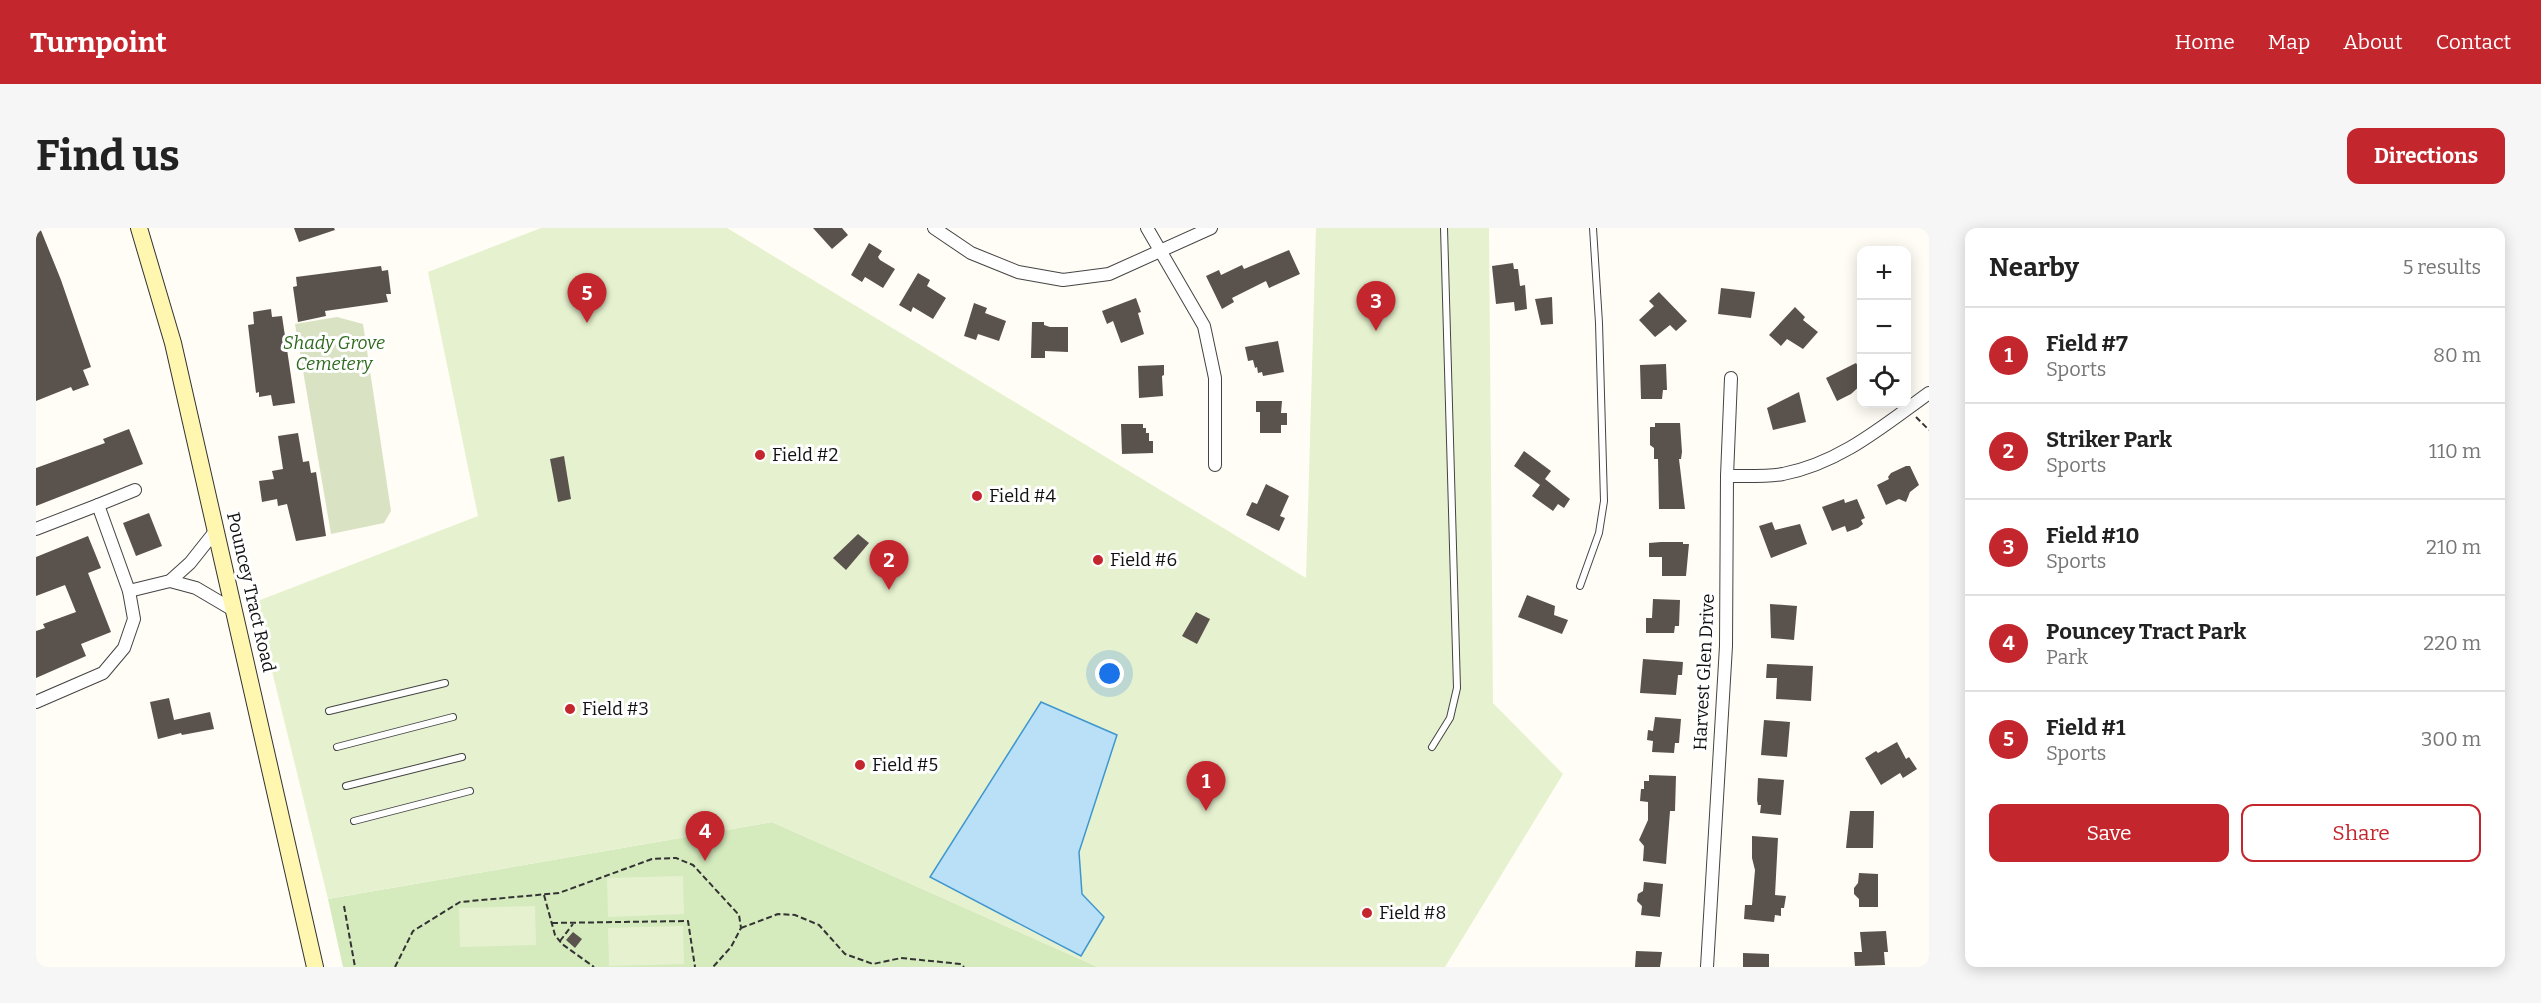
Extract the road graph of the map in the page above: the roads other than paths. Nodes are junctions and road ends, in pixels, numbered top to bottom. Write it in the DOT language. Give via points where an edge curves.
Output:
graph roads {
  1 [pos="139,228"];
  2 [pos="934,228"];
  3 [pos="1147,228"];
  4 [pos="1211,228"];
  5 [pos="1444,228"];
  6 [pos="1593,228"];
  7 [pos="1161,251"];
  8 [pos="1731,378"];
  9 [pos="1929,393"];
  10 [pos="1215,465"];
  11 [pos="1727,476"];
  12 [pos="135,490"];
  13 [pos="98,505"];
  14 [pos="36,529"];
  15 [pos="217,529"];
  16 [pos="170,581"];
  17 [pos="1580,586"];
  18 [pos="129,591"];
  19 [pos="235,611"];
  20 [pos="446,683"];
  21 [pos="36,702"];
  22 [pos="329,711"];
  23 [pos="453,717"];
  24 [pos="337,747"];
  25 [pos="1432,747"];
  26 [pos="462,757"];
  27 [pos="346,786"];
  28 [pos="470,791"];
  29 [pos="354,821"];
  30 [pos="315,967"];
  31 [pos="1707,967"];
  1 -- 15 [label="main road, Pouncey Tract Road" via="173,343"];
  2 -- 7 [label="street" via="971,253 1018,272 1064,280 1109,274"];
  3 -- 7 [label="street"];
  4 -- 7 [label="street"];
  5 -- 25 [label="lane" via="1457,688 1450,718"];
  6 -- 17 [label="lane" via="1604,501 1599,533"];
  7 -- 10 [label="street" via="1204,326 1215,378"];
  8 -- 11 [label="street, Harvest Glen Drive"];
  9 -- 11 [label="street" via="1849,450 1827,461 1781,474"];
  11 -- 31 [label="street, Harvest Glen Drive" via="1726,646"];
  12 -- 13 [label="street"];
  13 -- 14 [label="street"];
  13 -- 18 [label="street"];
  15 -- 16 [label="street"];
  15 -- 19 [label="main road, Pouncey Tract Road"];
  16 -- 18 [label="street"];
  16 -- 19 [label="street" via="196,588"];
  18 -- 21 [label="street" via="134,619 124,648 103,673"];
  19 -- 30 [label="main road, Pouncey Tract Road"];
  20 -- 22 [label="lane"];
  23 -- 24 [label="lane"];
  26 -- 27 [label="lane"];
  28 -- 29 [label="lane"];
}
